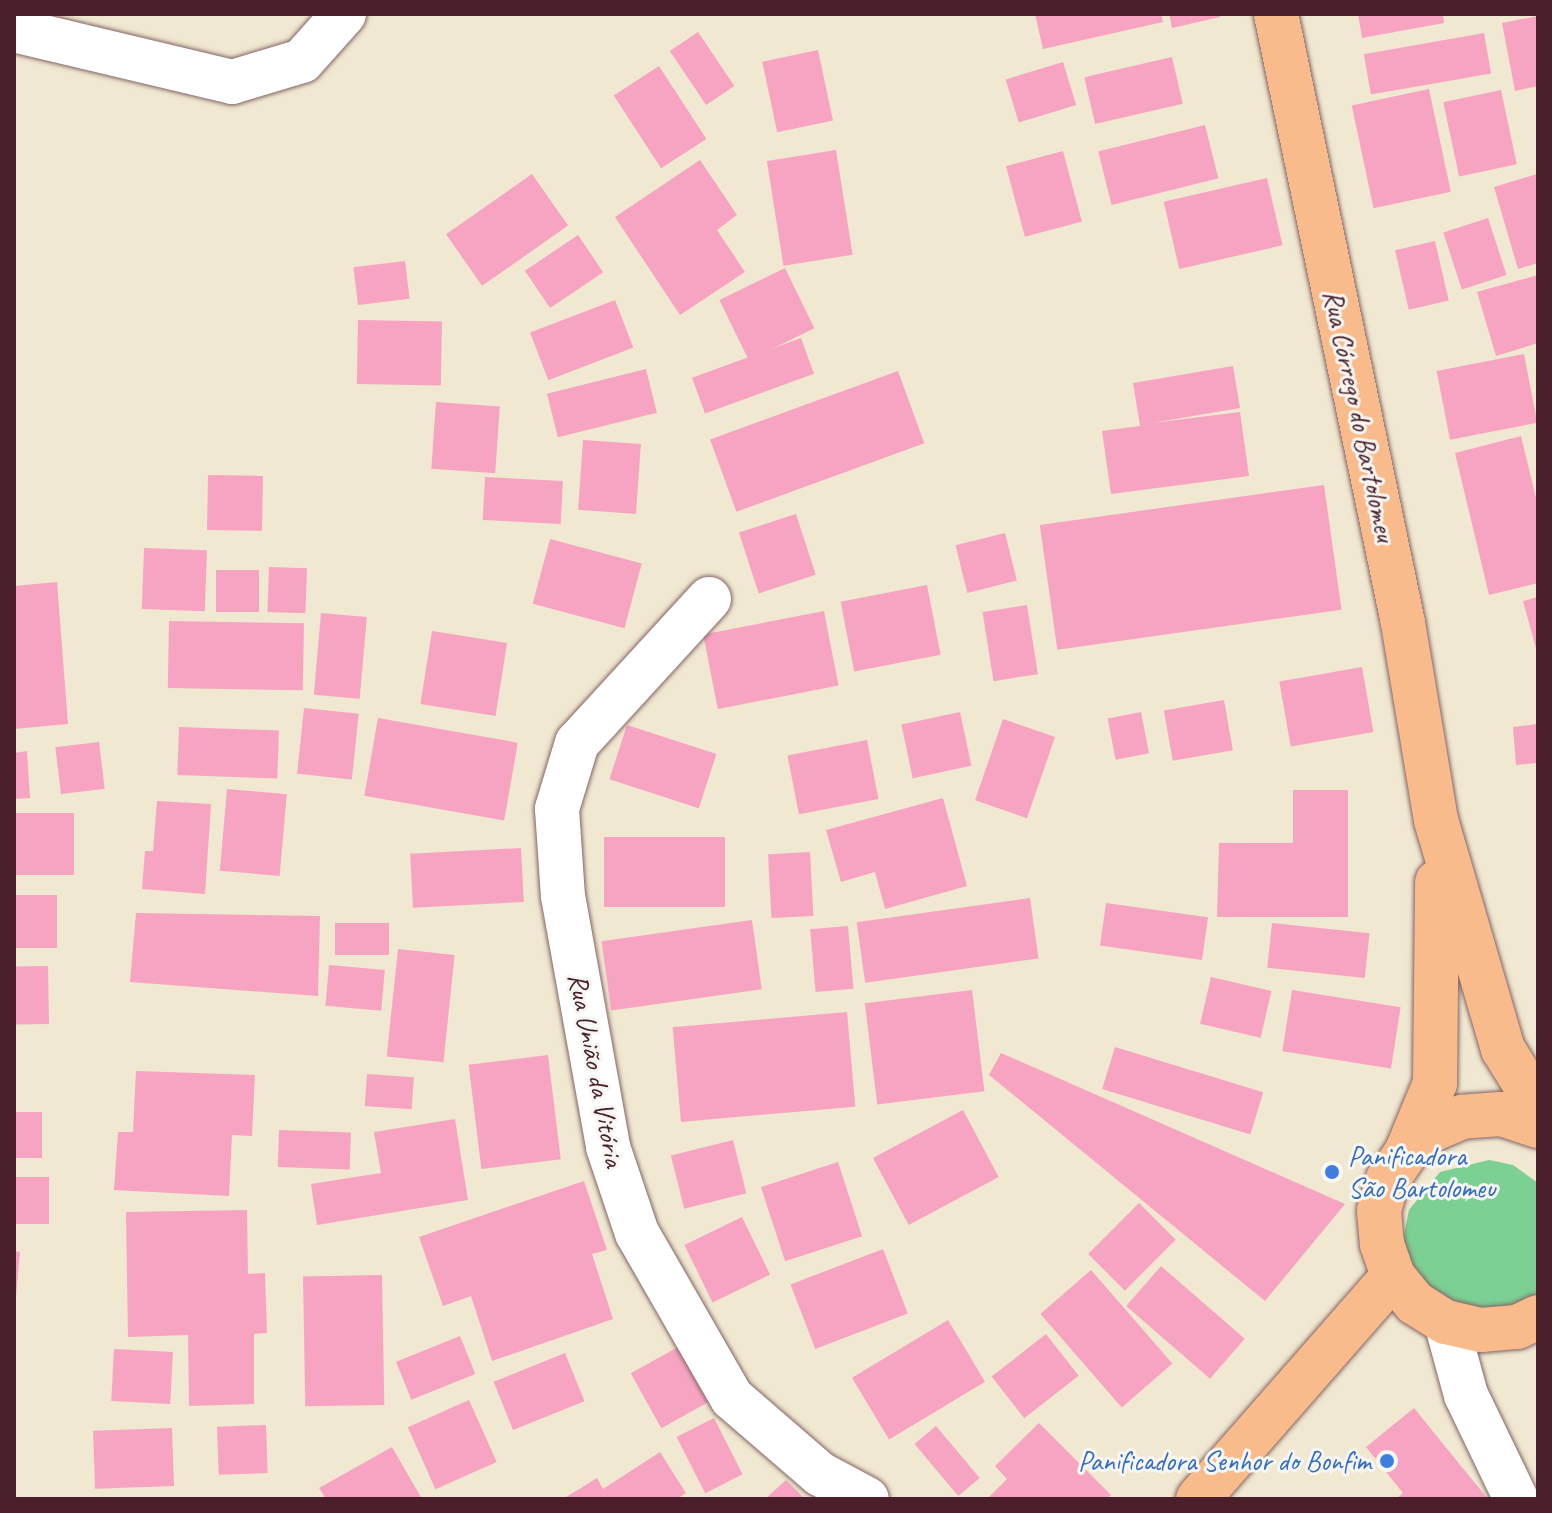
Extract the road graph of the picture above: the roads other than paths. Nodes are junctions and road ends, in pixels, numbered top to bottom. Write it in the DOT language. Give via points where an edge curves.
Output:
graph roads {
  1 [pos="344,14"];
  2 [pos="1276,14"];
  3 [pos="14,30"];
  4 [pos="709,599"];
  5 [pos="1436,820"];
  6 [pos="1538,1106"];
  7 [pos="1538,1126"];
  8 [pos="1407,1151"];
  9 [pos="1393,1276"];
  10 [pos="1446,1322"];
  11 [pos="1531,1323"];
  12 [pos="867,1499"];
  13 [pos="1198,1499"];
  14 [pos="1516,1499"];
  1 -- 3 [label="street" via="302,61 232,82"];
  2 -- 5 [label="main road, Rua Córrego do Bartolomeu" via="1403,623"];
  4 -- 12 [label="street, Rua União da Vitória" via="577,743 557,809 563,896 608,1147 637,1233 732,1398 820,1474"];
  5 -- 6 [label="main road, Rua Córrego do Bartolomeu" via="1503,1049"];
  5 -- 8 [label="main road, Rua Córrego do Bartolomeu" via="1437,1070"];
  7 -- 8 [label="main road" via="1501,1114 1462,1117 1432,1130"];
  8 -- 9 [label="main road" via="1388,1179 1379,1211 1382,1244"];
  9 -- 10 [label="main road" via="1415,1303"];
  9 -- 13 [label="main road"];
  10 -- 11 [label="main road" via="1481,1330"];
  10 -- 14 [label="street" via="1466,1395"];
}
